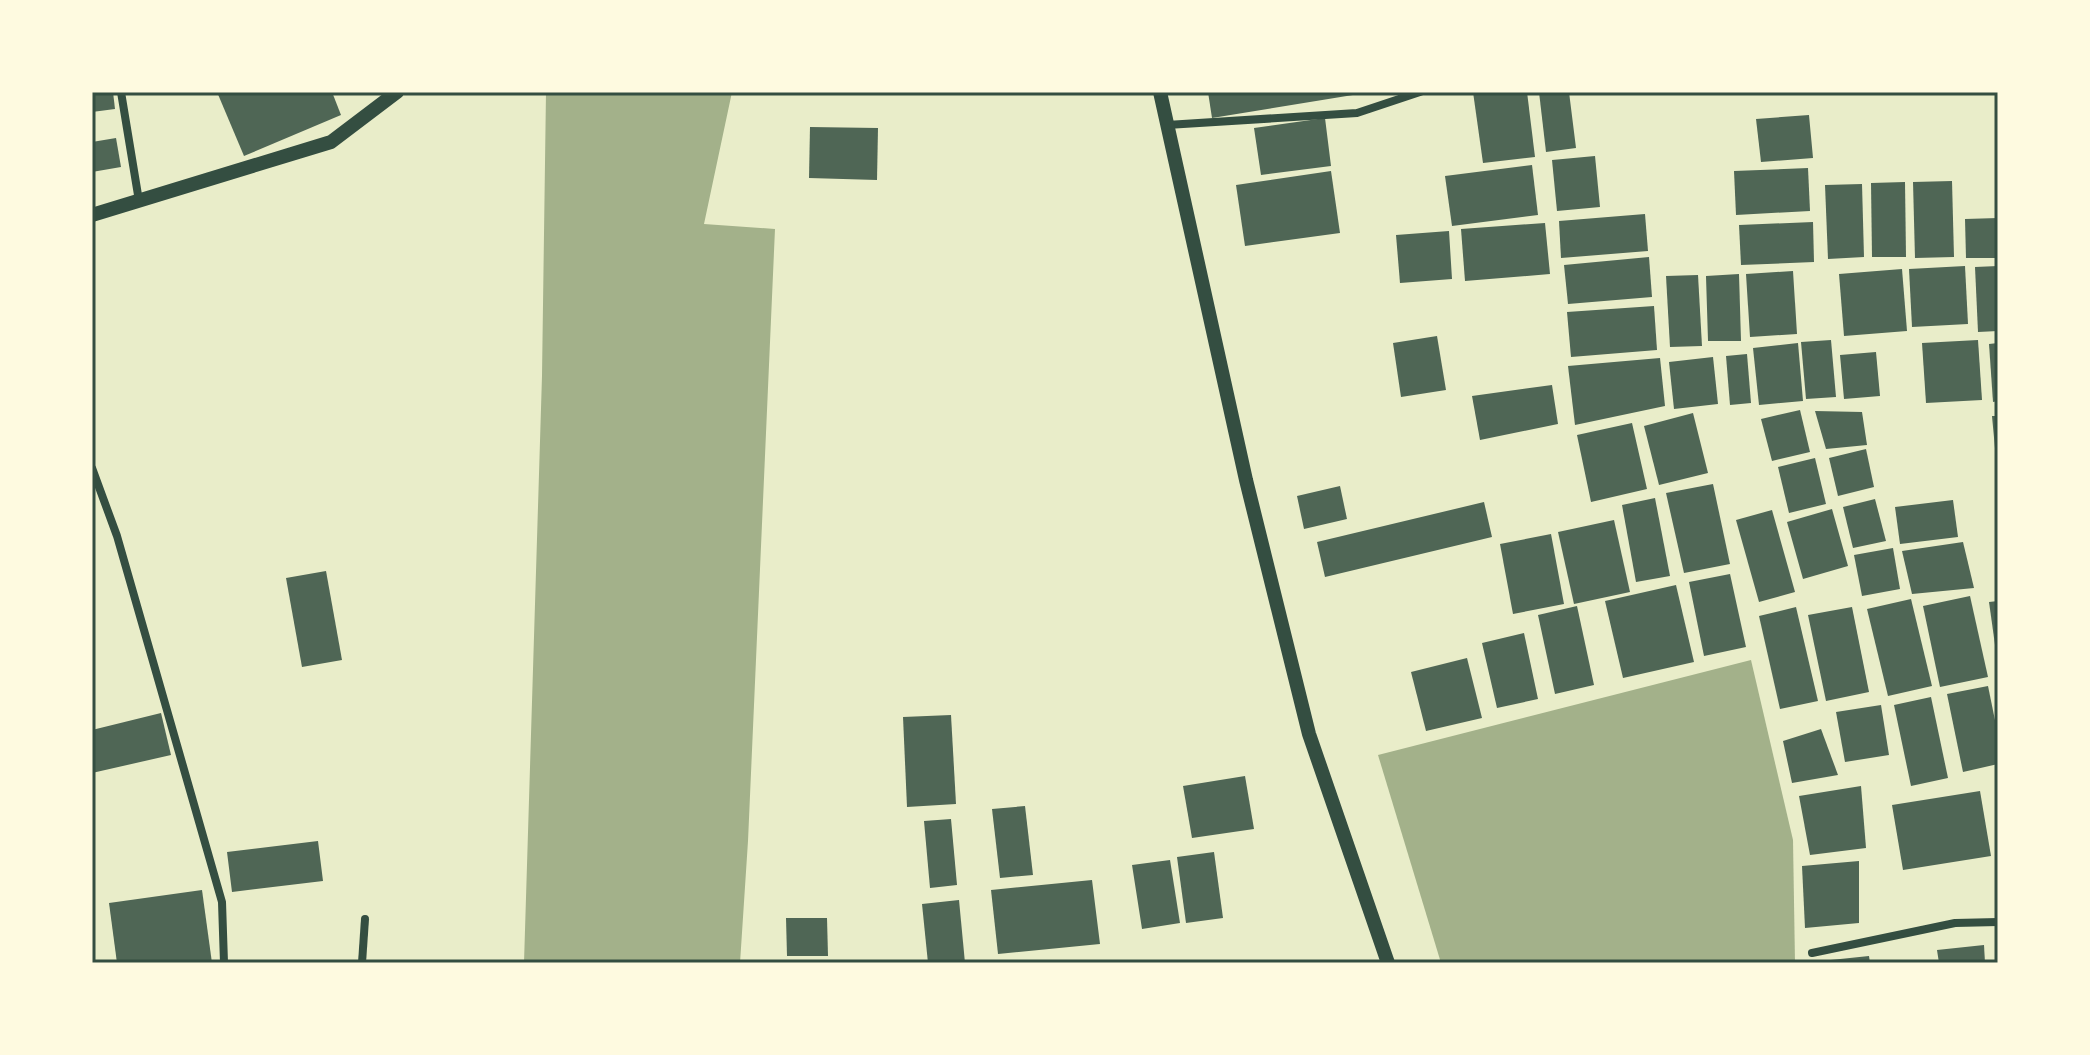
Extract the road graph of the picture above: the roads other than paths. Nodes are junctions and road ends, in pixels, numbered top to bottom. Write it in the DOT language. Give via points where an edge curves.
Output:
graph roads {
  1 [pos="121,92"];
  2 [pos="397,92"];
  3 [pos="1160,92"];
  4 [pos="1420,92"];
  5 [pos="1167,125"];
  6 [pos="139,201"];
  7 [pos="92,215"];
  8 [pos="92,468"];
  9 [pos="365,919"];
  10 [pos="1998,922"];
  11 [pos="1812,953"];
  12 [pos="224,963"];
  13 [pos="362,963"];
  14 [pos="1388,963"];
  1 -- 6 [label="street"];
  2 -- 6 [label="street" via="331,142"];
  3 -- 5 [label="street"];
  4 -- 5 [label="street" via="1357,113"];
  5 -- 14 [label="street" via="1305,719"];
  6 -- 7 [label="street"];
  8 -- 12 [label="street" via="117,536 222,902"];
  9 -- 13 [label="street"];
  10 -- 11 [label="street" via="1955,923"];
}
